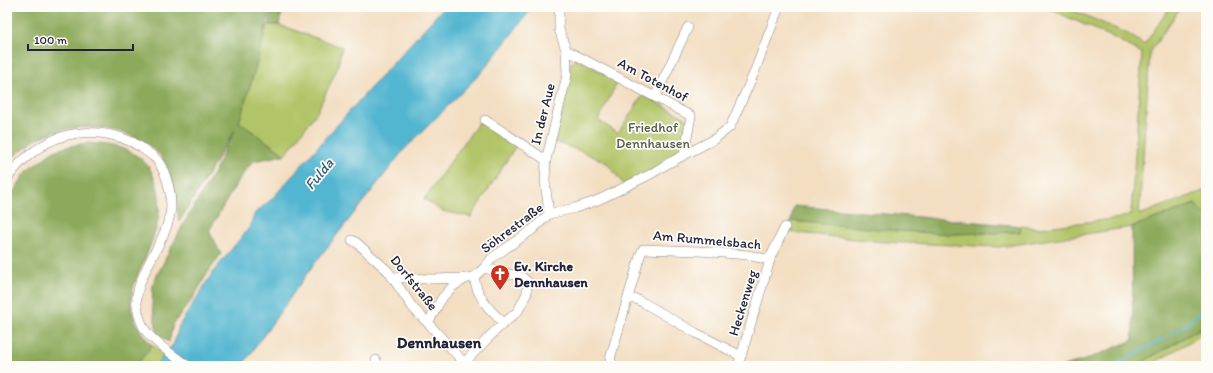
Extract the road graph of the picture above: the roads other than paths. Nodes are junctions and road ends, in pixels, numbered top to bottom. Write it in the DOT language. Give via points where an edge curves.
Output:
graph roads {
  1 [pos="559,7"];
  2 [pos="779,7"];
  3 [pos="688,27"];
  4 [pos="566,50"];
  5 [pos="655,96"];
  6 [pos="485,120"];
  7 [pos="684,156"];
  8 [pos="546,160"];
  9 [pos="7,180"];
  10 [pos="549,214"];
  11 [pos="785,228"];
  12 [pos="352,240"];
  13 [pos="770,260"];
  14 [pos="484,268"];
  15 [pos="392,277"];
  16 [pos="470,278"];
  17 [pos="627,299"];
  18 [pos="428,323"];
  19 [pos="504,323"];
  20 [pos="741,356"];
  21 [pos="465,365"];
  22 [pos="188,366"];
  23 [pos="613,366"];
  24 [pos="738,366"];
  1 -- 4 [label="street, In der Aue" via="559,29"];
  2 -- 7 [label="street, Söhrestraße" via="730,127"];
  3 -- 5 [label="street"];
  4 -- 5 [label="street, Am Totenhof"];
  4 -- 8 [label="street, In der Aue" via="567,75"];
  5 -- 7 [label="street, Am Totenhof" via="691,116"];
  6 -- 8 [label="street, In der Aue"];
  7 -- 10 [label="street, Söhrestraße" via="596,201"];
  8 -- 10 [label="street, In der Aue" via="545,181"];
  9 -- 22 [label="street" via="27,157 45,144 64,136 85,133 106,134 127,140 143,147 157,159 168,183 171,206 168,221 143,276 136,304 146,331"];
  10 -- 14 [label="street, Söhrestraße" via="532,230 492,258"];
  11 -- 13 [label="street, Heckenweg"];
  12 -- 15 [label="street, Dorfstraße"];
  13 -- 17 [label="street, Am Rummelsbach" via="741,254 643,249"];
  13 -- 20 [label="street, Heckenweg"];
  14 -- 16 [label="street, Söhrestraße"];
  14 -- 19 [label="street" via="522,277 527,281 527,293 523,302 518,311"];
  15 -- 16 [label="street"];
  15 -- 18 [label="street, Dorfstraße" via="413,308"];
  16 -- 18 [label="street, Söhrestraße" via="452,286"];
  16 -- 19 [label="street" via="488,308"];
  17 -- 20 [label="street" via="644,303"];
  17 -- 23 [label="street, Am Rummelsbach" via="610,359"];
  18 -- 21 [label="street, Dorfstraße"];
  19 -- 21 [label="street"];
  20 -- 24 [label="street, Heckenweg"];
}
